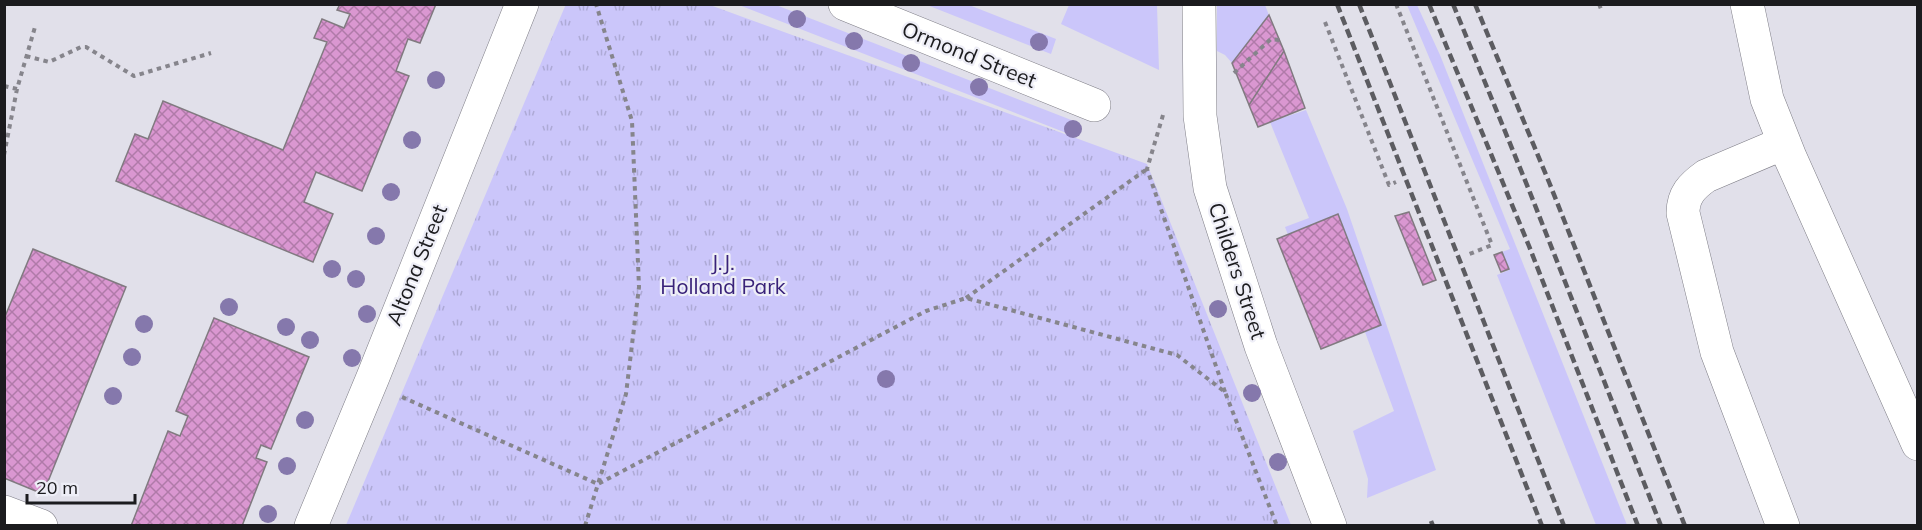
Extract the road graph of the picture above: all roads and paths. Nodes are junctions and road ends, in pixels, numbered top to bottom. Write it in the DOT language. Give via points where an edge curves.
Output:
graph roads {
  1 [pos="522,4"];
  2 [pos="596,4"];
  3 [pos="845,4"];
  4 [pos="1199,4"];
  5 [pos="1396,4"];
  6 [pos="1747,4"];
  7 [pos="1325,22"];
  8 [pos="35,27"];
  9 [pos="1280,40"];
  10 [pos="211,53"];
  11 [pos="26,56"];
  12 [pos="1229,78"];
  13 [pos="4,86"];
  14 [pos="17,89"];
  15 [pos="1094,105"];
  16 [pos="1163,112"];
  17 [pos="1784,143"];
  18 [pos="4,155"];
  19 [pos="1147,169"];
  20 [pos="1396,182"];
  21 [pos="1467,255"];
  22 [pos="966,298"];
  23 [pos="1225,392"];
  24 [pos="402,397"];
  25 [pos="1917,444"];
  26 [pos="598,484"];
  27 [pos="4,512"];
  28 [pos="41,525"];
  29 [pos="311,525"];
  30 [pos="585,525"];
  31 [pos="1277,525"];
  32 [pos="1330,525"];
  33 [pos="1783,525"];
  1 -- 29 [label="street, Altona Street"];
  2 -- 26 [label="path" via="632,121 639,287 626,394"];
  3 -- 15 [label="street, Ormond Street"];
  4 -- 32 [label="street, Childers Street" via="1200,116 1210,188 1261,346"];
  5 -- 21 [label="path" via="1492,245"];
  6 -- 17 [label="street" via="1767,99"];
  7 -- 20 [label="path" via="1389,185"];
  8 -- 11 [label="path"];
  9 -- 12 [label="path" via="1271,39"];
  10 -- 11 [label="path" via="134,76 86,47 49,62"];
  11 -- 14 [label="path"];
  13 -- 14 [label="path"];
  14 -- 18 [label="path"];
  16 -- 19 [label="path"];
  17 -- 25 [label="street"];
  17 -- 33 [label="street" via="1706,176 1690,189 1683,206 1717,352"];
  19 -- 22 [label="path"];
  19 -- 23 [label="path"];
  22 -- 23 [label="path" via="1177,354"];
  22 -- 26 [label="path" via="926,311"];
  23 -- 31 [label="path"];
  24 -- 26 [label="path"];
  26 -- 30 [label="path"];
  27 -- 28 [label="street"];
}
